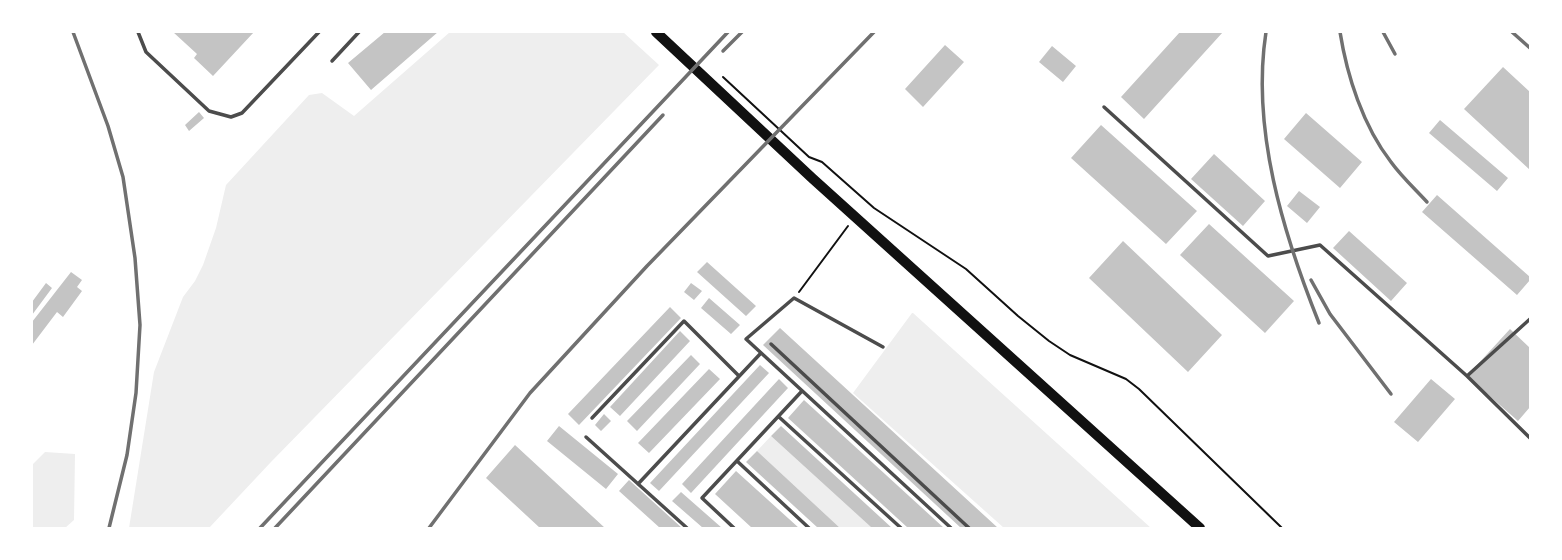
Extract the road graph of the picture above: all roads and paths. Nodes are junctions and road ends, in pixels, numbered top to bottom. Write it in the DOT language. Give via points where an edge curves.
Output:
graph roads {
  1 [pos="138,32"];
  2 [pos="319,32"];
  3 [pos="359,32"];
  4 [pos="656,32"];
  5 [pos="332,61"];
  6 [pos="716,71"];
  7 [pos="1104,107"];
  8 [pos="848,226"];
  9 [pos="794,298"];
  10 [pos="1531,319"];
  11 [pos="771,344"];
  12 [pos="883,347"];
  13 [pos="761,353"];
  14 [pos="739,376"];
  15 [pos="1467,376"];
  16 [pos="802,391"];
  17 [pos="778,416"];
  18 [pos="592,418"];
  19 [pos="586,437"];
  20 [pos="1531,438"];
  21 [pos="737,461"];
  22 [pos="638,484"];
  23 [pos="687,528"];
  24 [pos="734,528"];
  25 [pos="809,528"];
  26 [pos="901,528"];
  27 [pos="950,528"];
  28 [pos="969,528"];
  29 [pos="1200,528"];
  30 [pos="1282,528"];
  1 -- 2 [label="lane" via="146,52 209,111 232,117 242,113"];
  3 -- 5 [label="lane"];
  4 -- 29 [label="main road"];
  6 -- 30 [label="path" via="809,157 822,162 874,208 966,269 1049,341 1139,389"];
  7 -- 15 [label="lane" via="1268,256 1320,245"];
  8 -- 9 [label="path"];
  9 -- 12 [label="lane"];
  9 -- 13 [label="lane" via="746,339"];
  10 -- 15 [label="lane"];
  11 -- 28 [label="lane"];
  13 -- 14 [label="lane"];
  13 -- 16 [label="lane"];
  14 -- 18 [label="lane" via="684,321"];
  14 -- 22 [label="lane"];
  15 -- 20 [label="lane"];
  16 -- 17 [label="lane"];
  16 -- 27 [label="lane"];
  17 -- 21 [label="lane"];
  17 -- 26 [label="lane"];
  19 -- 22 [label="lane"];
  21 -- 24 [label="lane" via="702,498"];
  21 -- 25 [label="lane"];
  22 -- 23 [label="lane"];
}
